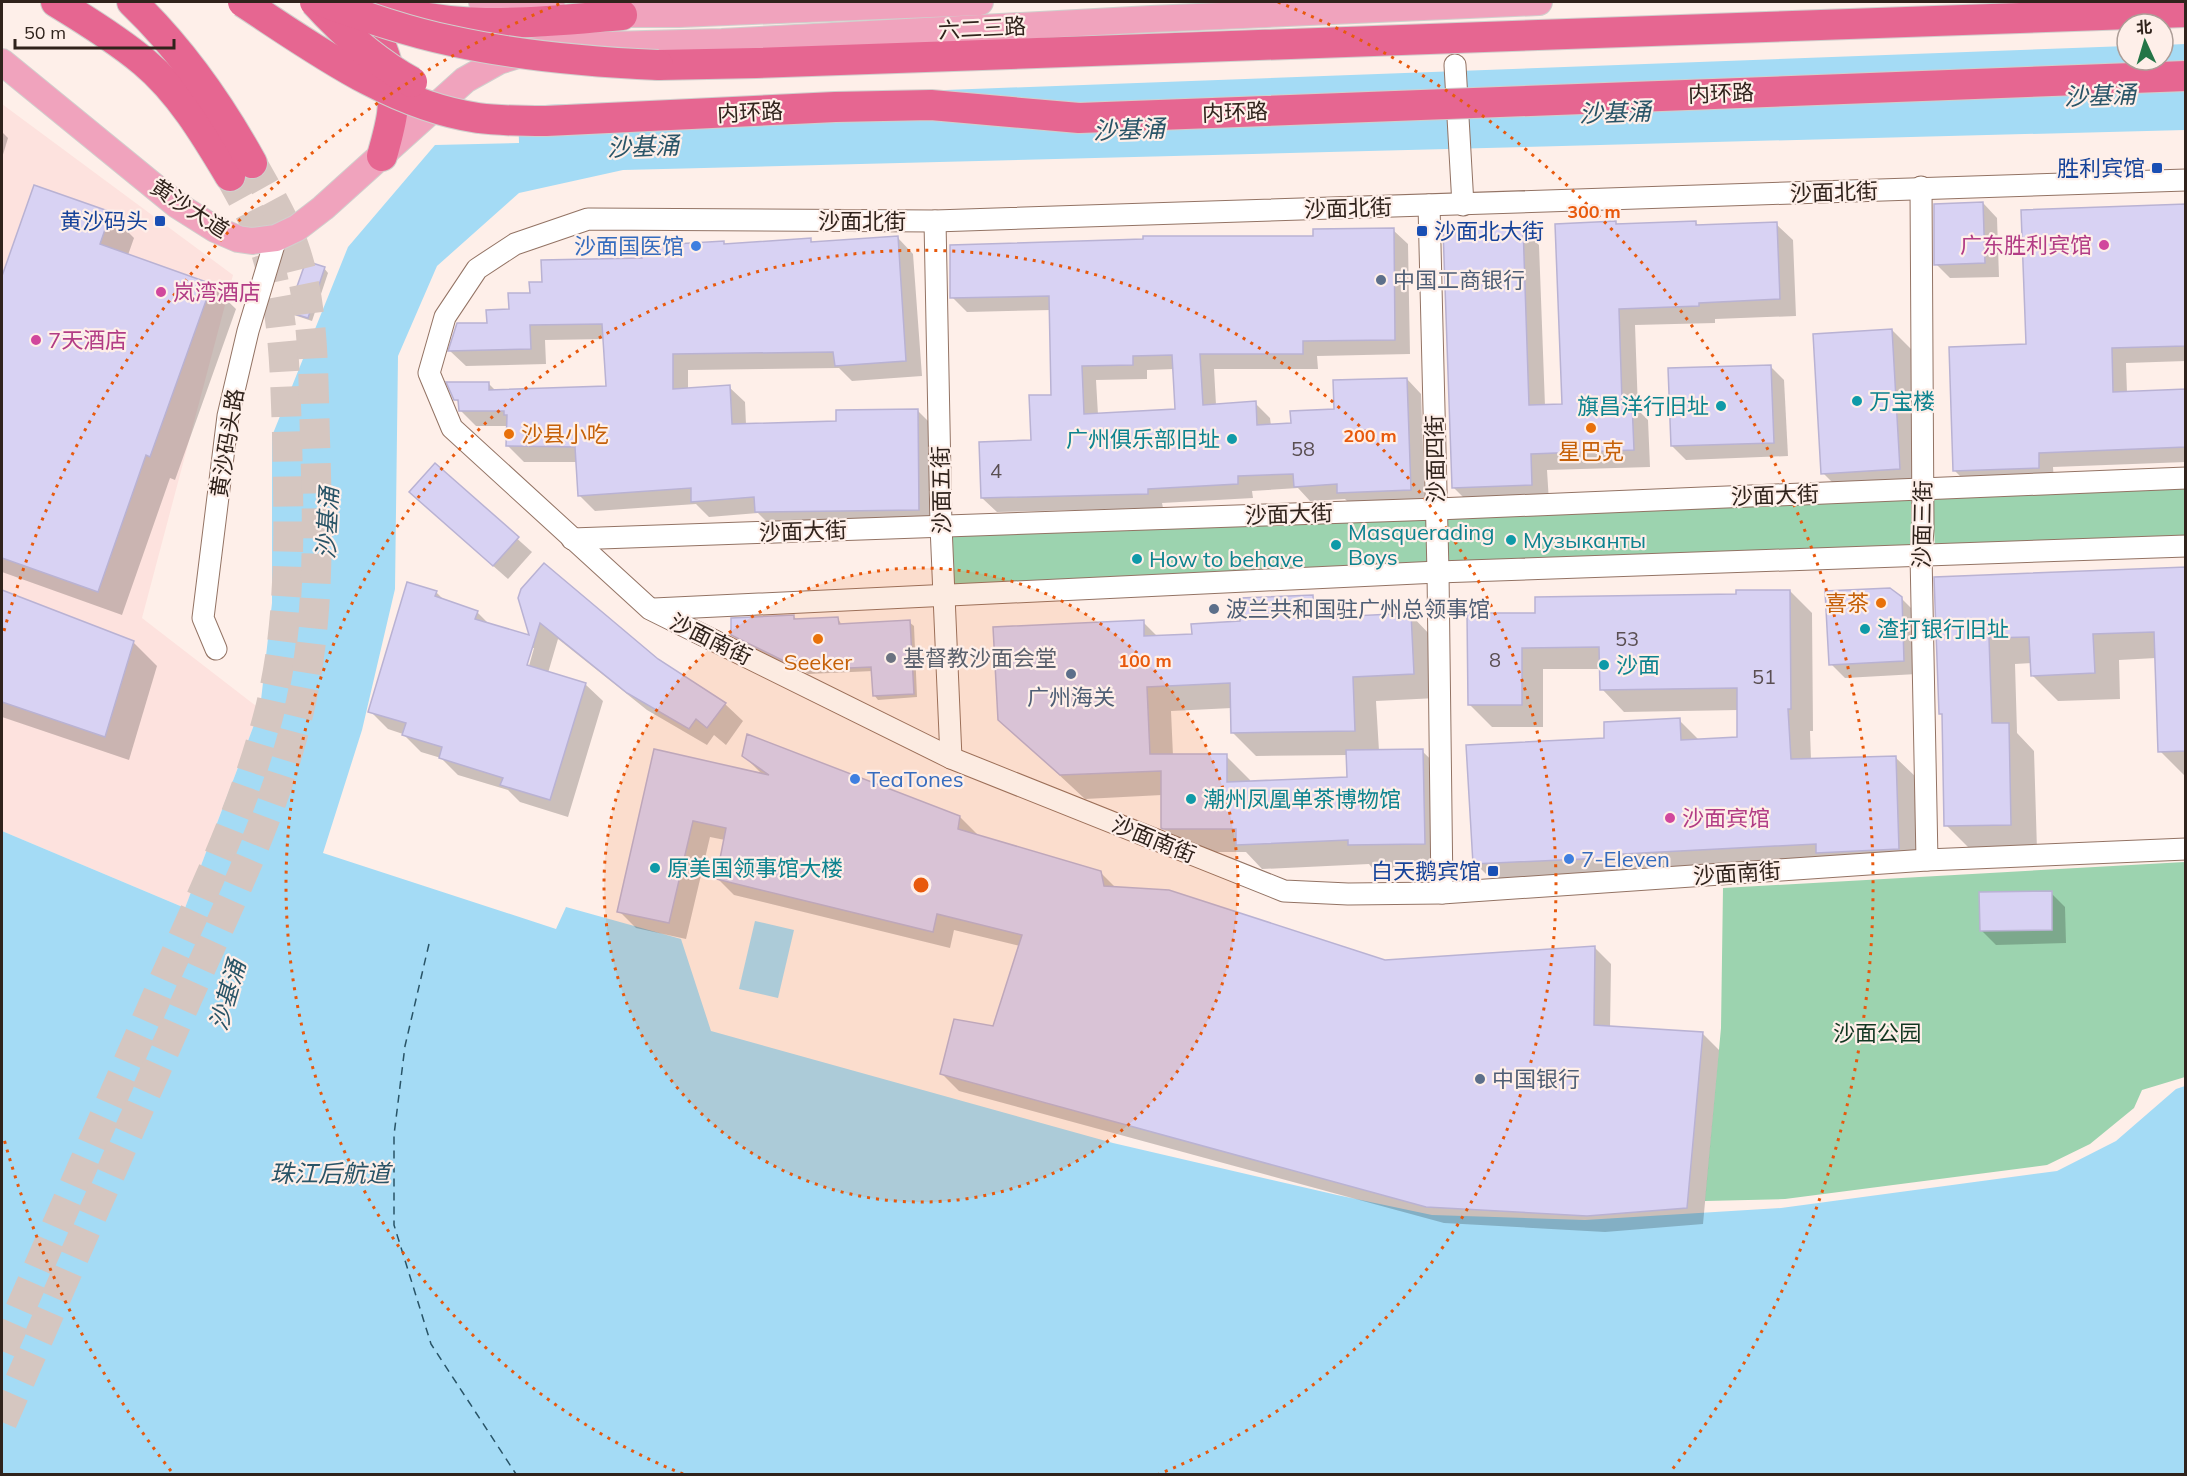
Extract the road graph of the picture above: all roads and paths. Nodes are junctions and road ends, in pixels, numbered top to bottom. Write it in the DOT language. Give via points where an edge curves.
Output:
graph roads {
  1 [pos="56,2"];
  2 [pos="81,2"];
  3 [pos="132,2"];
  4 [pos="243,2"];
  5 [pos="315,2"];
  6 [pos="324,2"];
  7 [pos="362,2"];
  8 [pos="482,2"];
  9 [pos="980,2"];
  10 [pos="1539,2"];
  11 [pos="681,8"];
  12 [pos="2186,10"];
  13 [pos="622,15"];
  14 [pos="2,62"];
  15 [pos="144,62"];
  16 [pos="1455,67"];
  17 [pos="2186,76"];
  18 [pos="441,102"];
  19 [pos="478,118"];
  20 [pos="382,156"];
  21 [pos="2186,180"];
  22 [pos="1921,188"];
  23 [pos="1463,204"];
  24 [pos="1429,206"];
  25 [pos="934,221"];
  26 [pos="276,238"];
  27 [pos="515,244"];
  28 [pos="2186,478"];
  29 [pos="1923,489"];
  30 [pos="1437,509"];
  31 [pos="941,526"];
  32 [pos="572,539"];
  33 [pos="2186,546"];
  34 [pos="1921,554"];
  35 [pos="1438,572"];
  36 [pos="944,595"];
  37 [pos="650,609"];
  38 [pos="216,649"];
  39 [pos="951,758"];
  40 [pos="2186,849"];
  41 [pos="1927,860"];
  42 [pos="1442,893"];
  1 -- 15 [label="highway"];
  2 -- 15 [label="highway"];
  3 -- 15 [label="highway" via="208,89 241,170"];
  4 -- 19 [label="highway, 内环路, bridge" via="377,85 417,102"];
  5 -- 19 [label="highway, bridge" via="376,60"];
  6 -- 12 [label="highway, bridge" via="451,41 554,58 658,65"];
  7 -- 13 [label="highway" via="428,20 460,24"];
  7 -- 20 [label="highway" via="385,56 392,86 392,113"];
  8 -- 13 [label="main road, 六二三路"];
  9 -- 11 [label="main road, 六二三路"];
  10 -- 18 [label="main road, 六二三路" via="732,42 570,46 531,51 499,61 474,74"];
  11 -- 13 [label="main road, 六二三路"];
  14 -- 26 [label="main road, 黄沙大道" via="177,205 238,239"];
  16 -- 23 [label="street"];
  17 -- 19 [label="highway, 内环路, bridge" via="1079,118 931,105 546,121"];
  18 -- 20 [label="main road, 黄沙大道"];
  20 -- 26 [label="main road, 黄沙大道" via="323,208"];
  21 -- 22 [label="street, 沙面北街"];
  22 -- 23 [label="street, 沙面北街"];
  22 -- 29 [label="street, 沙面三街"];
  23 -- 24 [label="street, 沙面北街"];
  24 -- 25 [label="street, 沙面北街"];
  24 -- 30 [label="street, 沙面四街"];
  25 -- 27 [label="street, 沙面北街" via="588,219"];
  25 -- 31 [label="street, 沙面五街"];
  26 -- 38 [label="street, 黄沙码头路" via="228,416 203,618"];
  27 -- 32 [label="street, 沙面南街" via="477,269 445,317 429,373 452,428"];
  28 -- 29 [label="street, 沙面大街"];
  29 -- 30 [label="street, 沙面大街"];
  29 -- 34 [label="street, 沙面三街"];
  30 -- 31 [label="street, 沙面大街"];
  30 -- 35 [label="street, 沙面四街"];
  31 -- 32 [label="street, 沙面大街"];
  31 -- 36 [label="street, 沙面五街"];
  32 -- 37 [label="street, 沙面南街"];
  33 -- 34 [label="street"];
  34 -- 35 [label="street"];
  34 -- 41 [label="street, 沙面三街"];
  35 -- 36 [label="street"];
  35 -- 42 [label="street, 沙面四街"];
  36 -- 37 [label="street"];
  36 -- 39 [label="street, 沙面五街"];
  37 -- 39 [label="street, 沙面南街"];
  39 -- 42 [label="street, 沙面南街" via="1284,891"];
  40 -- 41 [label="street, 沙面南街"];
  41 -- 42 [label="street, 沙面南街"];
}
